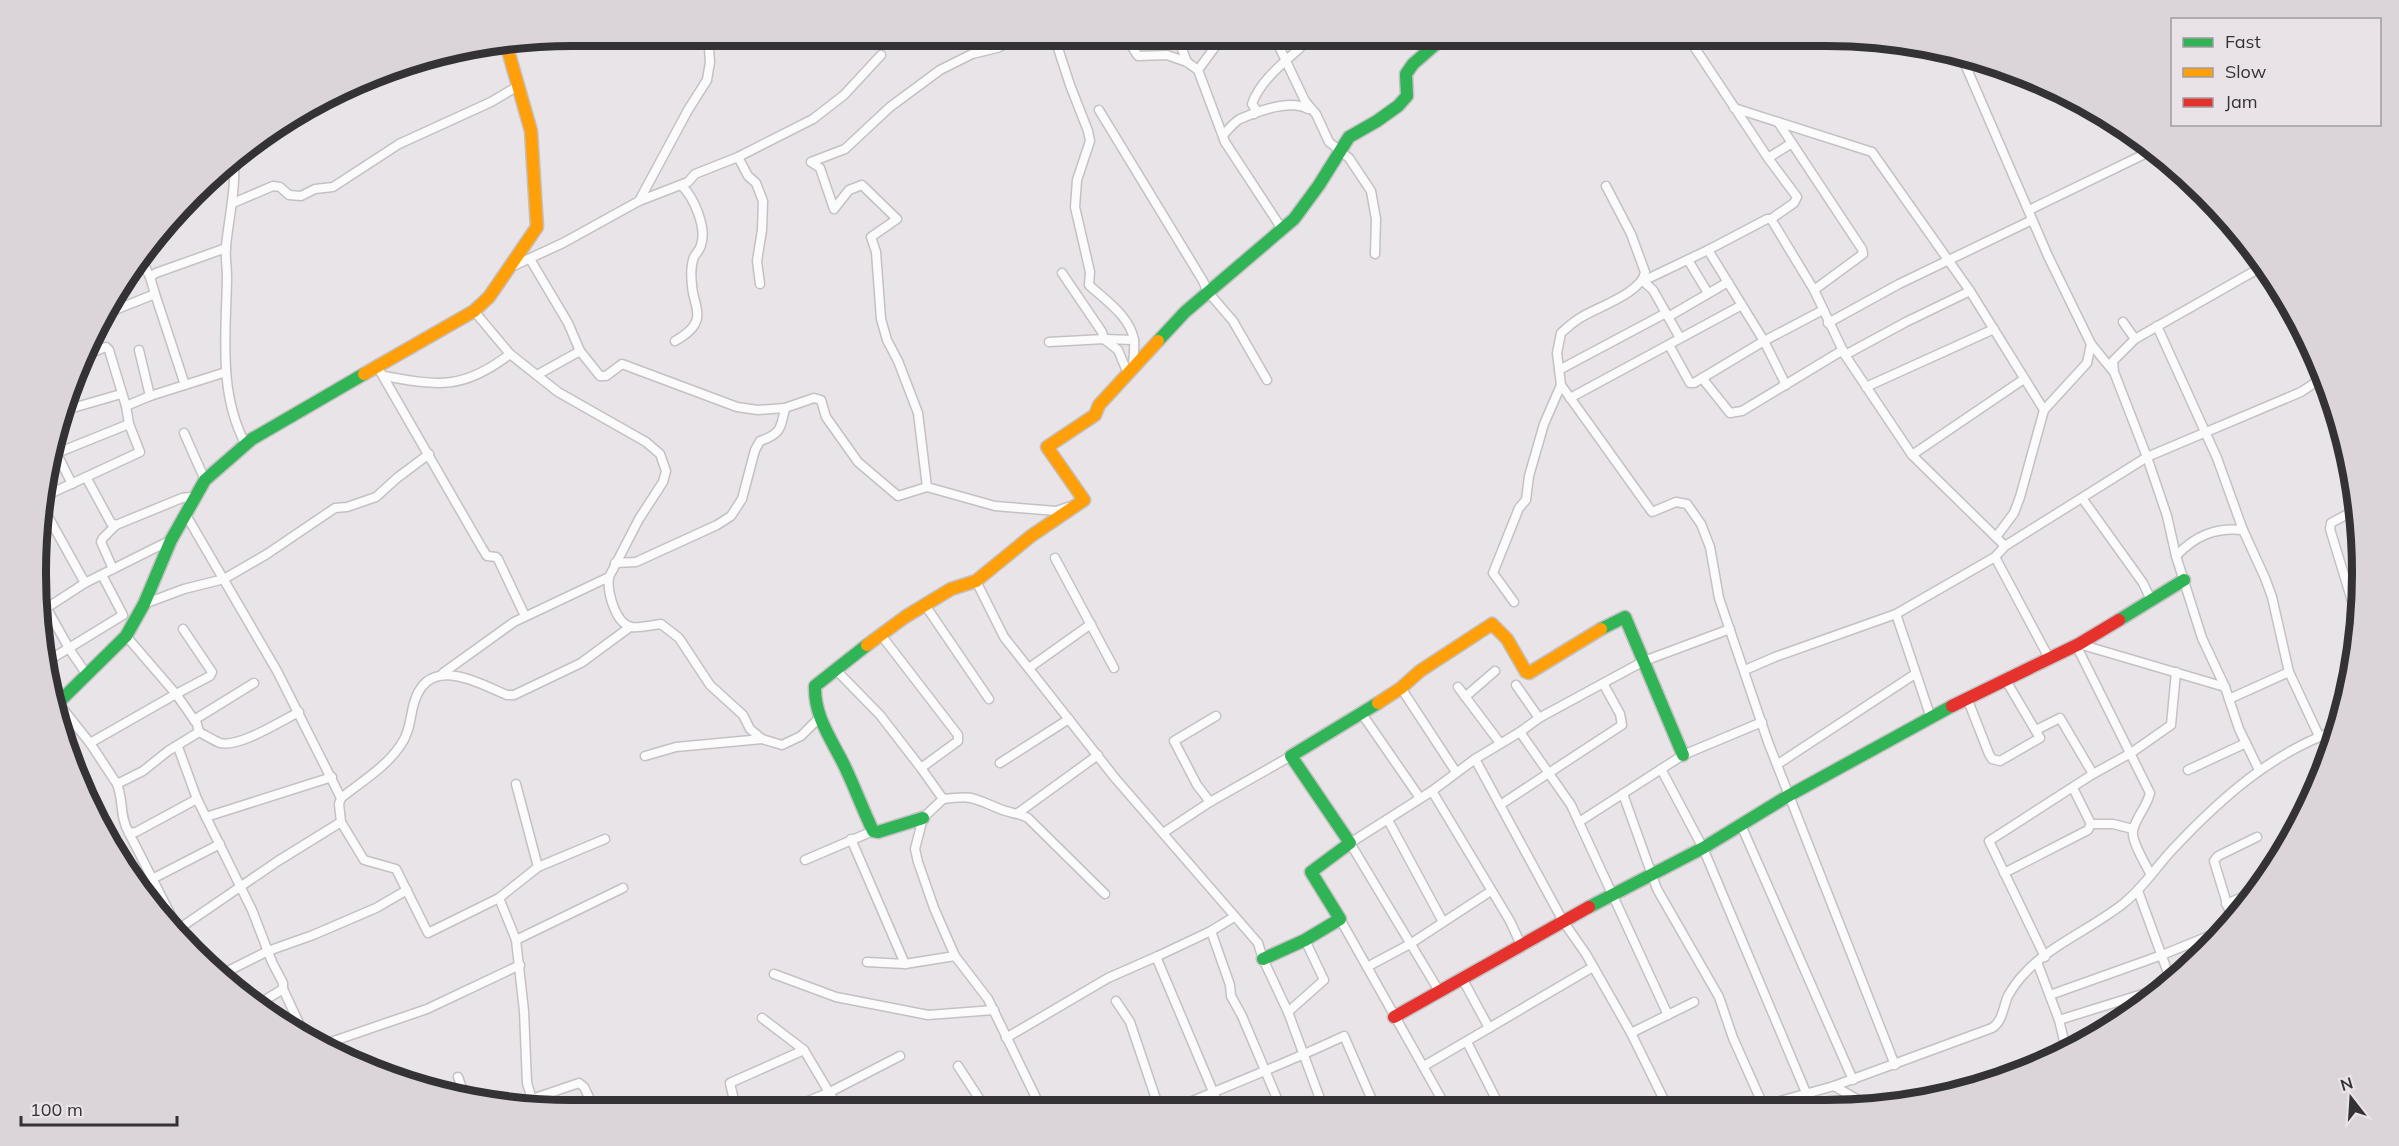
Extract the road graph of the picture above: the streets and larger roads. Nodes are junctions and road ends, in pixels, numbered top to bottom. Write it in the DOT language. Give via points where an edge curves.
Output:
graph roads {
  1 [pos="709,46"];
  2 [pos="1001,46"];
  3 [pos="1057,46"];
  4 [pos="1132,46"];
  5 [pos="1181,46"];
  6 [pos="1216,46"];
  7 [pos="1279,46"];
  8 [pos="1434,46"];
  9 [pos="1694,46"];
  10 [pos="1300,48"];
  11 [pos="508,51"];
  12 [pos="881,55"];
  13 [pos="1286,61"];
  14 [pos="1187,62"];
  15 [pos="1965,65"];
  16 [pos="1198,70"];
  17 [pos="518,86"];
  18 [pos="1734,108"];
  19 [pos="1100,110"];
  20 [pos="1312,110"];
  21 [pos="1254,114"];
  22 [pos="1778,122"];
  23 [pos="1223,135"];
  24 [pos="1792,143"];
  25 [pos="1339,152"];
  26 [pos="2145,154"];
  27 [pos="738,157"];
  28 [pos="1768,158"];
  29 [pos="234,170"];
  30 [pos="681,185"];
  31 [pos="1606,186"];
  32 [pos="639,201"];
  33 [pos="233,203"];
  34 [pos="2029,210"];
  35 [pos="1771,219"];
  36 [pos="2032,220"];
  37 [pos="1282,229"];
  38 [pos="226,248"];
  39 [pos="1708,250"];
  40 [pos="1375,254"];
  41 [pos="530,259"];
  42 [pos="1688,260"];
  43 [pos="1949,261"];
  44 [pos="145,266"];
  45 [pos="511,267"];
  46 [pos="2257,270"];
  47 [pos="1062,273"];
  48 [pos="150,277"];
  49 [pos="1643,281"];
  50 [pos="1728,282"];
  51 [pos="760,284"];
  52 [pos="1814,290"];
  53 [pos="1970,291"];
  54 [pos="1208,292"];
  55 [pos="1708,293"];
  56 [pos="155,294"];
  57 [pos="1742,305"];
  58 [pos="118,309"];
  59 [pos="1823,310"];
  60 [pos="474,311"];
  61 [pos="1667,315"];
  62 [pos="2123,322"];
  63 [pos="1828,323"];
  64 [pos="2157,326"];
  65 [pos="1994,329"];
  66 [pos="1680,338"];
  67 [pos="1104,339"];
  68 [pos="2135,339"];
  69 [pos="1134,340"];
  70 [pos="675,341"];
  71 [pos="1764,341"];
  72 [pos="1049,342"];
  73 [pos="2091,344"];
  74 [pos="1669,345"];
  75 [pos="139,350"];
  76 [pos="96,351"];
  77 [pos="580,351"];
  78 [pos="1844,353"];
  79 [pos="510,354"];
  80 [pos="1559,370"];
  81 [pos="380,371"];
  82 [pos="1130,371"];
  83 [pos="226,372"];
  84 [pos="2114,372"];
  85 [pos="537,375"];
  86 [pos="1702,378"];
  87 [pos="2024,379"];
  88 [pos="1268,380"];
  89 [pos="2316,382"];
  90 [pos="185,385"];
  91 [pos="1561,385"];
  92 [pos="1786,385"];
  93 [pos="1866,387"];
  94 [pos="121,394"];
  95 [pos="150,396"];
  96 [pos="1570,398"];
  97 [pos="126,406"];
  98 [pos="73,408"];
  99 [pos="784,408"];
  100 [pos="2044,410"];
  101 [pos="129,424"];
  102 [pos="2204,431"];
  103 [pos="184,433"];
  104 [pos="246,445"];
  105 [pos="62,448"];
  106 [pos="429,454"];
  107 [pos="1912,455"];
  108 [pos="2147,457"];
  109 [pos="59,459"];
  110 [pos="86,477"];
  111 [pos="206,480"];
  112 [pos="72,484"];
  113 [pos="927,488"];
  114 [pos="53,492"];
  115 [pos="197,496"];
  116 [pos="2082,498"];
  117 [pos="1077,505"];
  118 [pos="2349,513"];
  119 [pos="186,516"];
  120 [pos="50,519"];
  121 [pos="116,525"];
  122 [pos="2243,530"];
  123 [pos="1996,537"];
  124 [pos="171,540"];
  125 [pos="2005,546"];
  126 [pos="1995,556"];
  127 [pos="2176,556"];
  128 [pos="1055,558"];
  129 [pos="615,563"];
  130 [pos="113,569"];
  131 [pos="102,575"];
  132 [pos="609,577"];
  133 [pos="224,579"];
  134 [pos="2184,580"];
  135 [pos="976,581"];
  136 [pos="86,583"];
  137 [pos="2351,599"];
  138 [pos="2151,600"];
  139 [pos="1514,602"];
  140 [pos="48,603"];
  141 [pos="144,604"];
  142 [pos="925,605"];
  143 [pos="1896,614"];
  144 [pos="49,615"];
  145 [pos="525,616"];
  146 [pos="1090,624"];
  147 [pos="630,627"];
  148 [pos="183,629"];
  149 [pos="1730,629"];
  150 [pos="881,635"];
  151 [pos="126,636"];
  152 [pos="2077,644"];
  153 [pos="70,650"];
  154 [pos="54,658"];
  155 [pos="2049,658"];
  156 [pos="1644,661"];
  157 [pos="1029,668"];
  158 [pos="1114,668"];
  159 [pos="835,669"];
  160 [pos="1745,670"];
  161 [pos="1495,671"];
  162 [pos="2176,672"];
  163 [pos="2289,672"];
  164 [pos="443,673"];
  165 [pos="1915,674"];
  166 [pos="87,675"];
  167 [pos="2006,679"];
  168 [pos="254,683"];
  169 [pos="1516,685"];
  170 [pos="1604,685"];
  171 [pos="1458,687"];
  172 [pos="2224,687"];
  173 [pos="1401,688"];
  174 [pos="176,694"];
  175 [pos="1465,697"];
  176 [pos="1967,698"];
  177 [pos="989,699"];
  178 [pos="2229,699"];
  179 [pos="62,700"];
  180 [pos="64,710"];
  181 [pos="299,712"];
  182 [pos="1362,714"];
  183 [pos="1216,716"];
  184 [pos="820,717"];
  185 [pos="1539,718"];
  186 [pos="1931,718"];
  187 [pos="1070,719"];
  188 [pos="194,720"];
  189 [pos="1762,722"];
  190 [pos="2036,730"];
  191 [pos="199,732"];
  192 [pos="1520,732"];
  193 [pos="2328,733"];
  194 [pos="2319,736"];
  195 [pos="762,740"];
  196 [pos="90,743"];
  197 [pos="1500,743"];
  198 [pos="2246,743"];
  199 [pos="178,747"];
  200 [pos="2132,753"];
  201 [pos="1098,755"];
  202 [pos="1683,755"];
  203 [pos="645,756"];
  204 [pos="1291,756"];
  205 [pos="1474,759"];
  206 [pos="999,763"];
  207 [pos="1778,764"];
  208 [pos="921,768"];
  209 [pos="1661,769"];
  210 [pos="2188,770"];
  211 [pos="2259,770"];
  212 [pos="1456,772"];
  213 [pos="1550,774"];
  214 [pos="2094,774"];
  215 [pos="332,777"];
  216 [pos="117,784"];
  217 [pos="516,784"];
  218 [pos="2073,788"];
  219 [pos="1432,791"];
  220 [pos="1623,794"];
  221 [pos="1788,796"];
  222 [pos="341,798"];
  223 [pos="1420,798"];
  224 [pos="197,799"];
  225 [pos="943,799"];
  226 [pos="1210,802"];
  227 [pos="1500,805"];
  228 [pos="1018,813"];
  229 [pos="206,817"];
  230 [pos="923,818"];
  231 [pos="1388,820"];
  232 [pos="341,822"];
  233 [pos="1579,822"];
  234 [pos="2091,824"];
  235 [pos="1741,825"];
  236 [pos="2133,829"];
  237 [pos="873,831"];
  238 [pos="129,833"];
  239 [pos="1162,833"];
  240 [pos="2257,837"];
  241 [pos="605,839"];
  242 [pos="851,839"];
  243 [pos="1350,843"];
  244 [pos="220,844"];
  245 [pos="1703,848"];
  246 [pos="805,860"];
  247 [pos="146,867"];
  248 [pos="538,867"];
  249 [pos="138,871"];
  250 [pos="2004,873"];
  251 [pos="1652,875"];
  252 [pos="2151,875"];
  253 [pos="154,878"];
  254 [pos="240,888"];
  255 [pos="623,888"];
  256 [pos="407,890"];
  257 [pos="1491,891"];
  258 [pos="2138,891"];
  259 [pos="1105,894"];
  260 [pos="1613,894"];
  261 [pos="499,898"];
  262 [pos="2241,898"];
  263 [pos="2226,904"];
  264 [pos="168,910"];
  265 [pos="2229,912"];
  266 [pos="1234,917"];
  267 [pos="1340,919"];
  268 [pos="1563,921"];
  269 [pos="1443,922"];
  270 [pos="182,926"];
  271 [pos="1211,931"];
  272 [pos="2205,937"];
  273 [pos="516,940"];
  274 [pos="1305,940"];
  275 [pos="1410,944"];
  276 [pos="1522,947"];
  277 [pos="268,951"];
  278 [pos="2162,955"];
  279 [pos="955,956"];
  280 [pos="1158,956"];
  281 [pos="1263,959"];
  282 [pos="2041,959"];
  283 [pos="867,962"];
  284 [pos="904,964"];
  285 [pos="520,965"];
  286 [pos="1367,967"];
  287 [pos="1593,967"];
  288 [pos="228,971"];
  289 [pos="2168,973"];
  290 [pos="774,974"];
  291 [pos="1462,978"];
  292 [pos="283,989"];
  293 [pos="1438,991"];
  294 [pos="2143,994"];
  295 [pos="2050,995"];
  296 [pos="265,1000"];
  297 [pos="1116,1001"];
  298 [pos="1694,1002"];
  299 [pos="994,1010"];
  300 [pos="1288,1012"];
  301 [pos="1668,1015"];
  302 [pos="762,1017"];
  303 [pos="1394,1017"];
  304 [pos="2060,1020"];
  305 [pos="298,1022"];
  306 [pos="1489,1028"];
  307 [pos="1631,1033"];
  308 [pos="1006,1038"];
  309 [pos="333,1041"];
  310 [pos="1467,1042"];
  311 [pos="2065,1042"];
  312 [pos="804,1050"];
  313 [pos="1303,1055"];
  314 [pos="900,1056"];
  315 [pos="1895,1065"];
  316 [pos="958,1066"];
  317 [pos="1424,1066"];
  318 [pos="1264,1069"];
  319 [pos="458,1077"];
  320 [pos="1853,1080"];
  321 [pos="1834,1086"];
  322 [pos="462,1087"];
  323 [pos="830,1092"];
  324 [pos="1213,1092"];
  325 [pos="1807,1095"];
  326 [pos="531,1097"];
  327 [pos="544,1098"];
  328 [pos="1854,1098"];
  329 [pos="590,1100"];
  330 [pos="734,1100"];
  331 [pos="811,1100"];
  332 [pos="834,1100"];
  333 [pos="981,1100"];
  334 [pos="1037,1100"];
  335 [pos="1156,1100"];
  336 [pos="1194,1100"];
  337 [pos="1216,1100"];
  338 [pos="1278,1100"];
  339 [pos="1320,1100"];
  340 [pos="1372,1100"];
  341 [pos="1442,1100"];
  342 [pos="1496,1100"];
  343 [pos="1664,1100"];
  344 [pos="1759,1100"];
  345 [pos="1787,1100"];
  1 -- 32 [label="street" via="707,80"];
  2 -- 113 [label="street" via="972,54 939,70 890,107 845,149 811,162 820,168 834,210 849,190 862,186 897,219 871,237 876,252 881,319 918,412"];
  3 -- 69 [label="street" via="1090,141 1077,180 1075,207 1090,272 1089,285 1115,308"];
  4 -- 14 [label="street" via="1138,56 1167,55"];
  5 -- 14 [label="street"];
  6 -- 16 [label="street"];
  7 -- 13 [label="street"];
  8 -- 25 [label="street" via="1406,74 1407,96 1377,121 1348,137"];
  9 -- 18 [label="street"];
  10 -- 13 [label="street"];
  11 -- 17 [label="street"];
  12 -- 27 [label="street" via="844,95 813,119"];
  13 -- 20 [label="street"];
  13 -- 21 [label="street" via="1255,96"];
  14 -- 16 [label="street"];
  15 -- 34 [label="street"];
  16 -- 23 [label="street"];
  17 -- 33 [label="street" via="399,144 333,187 301,196 289,195 273,186"];
  17 -- 45 [label="street" via="531,131 537,227"];
  18 -- 22 [label="street"];
  18 -- 28 [label="street"];
  19 -- 54 [label="street"];
  20 -- 21 [label="street" via="1292,103"];
  20 -- 25 [label="street" via="1329,142"];
  21 -- 23 [label="street" via="1238,120"];
  22 -- 24 [label="street"];
  22 -- 43 [label="street" via="1872,152"];
  23 -- 37 [label="street"];
  24 -- 28 [label="street"];
  24 -- 52 [label="street" via="1863,254"];
  25 -- 37 [label="street" via="1306,202"];
  25 -- 40 [label="street" via="1349,158 1371,190 1376,219"];
  26 -- 34 [label="street"];
  27 -- 30 [label="street" via="694,174 693,179"];
  27 -- 51 [label="street" via="763,201 757,261"];
  28 -- 35 [label="street" via="1797,197"];
  29 -- 33 [label="street"];
  30 -- 32 [label="street"];
  30 -- 70 [label="street" via="696,206 702,237 692,272 698,316 692,329"];
  31 -- 49 [label="street" via="1639,256 1645,272"];
  32 -- 41 [label="street"];
  33 -- 38 [label="street"];
  34 -- 36 [label="street"];
  35 -- 39 [label="street"];
  35 -- 52 [label="street"];
  36 -- 43 [label="street"];
  36 -- 73 [label="street"];
  37 -- 54 [label="street"];
  38 -- 48 [label="street"];
  38 -- 83 [label="street"];
  39 -- 42 [label="street"];
  39 -- 50 [label="street"];
  41 -- 45 [label="street"];
  41 -- 77 [label="street"];
  42 -- 49 [label="street"];
  42 -- 55 [label="street"];
  43 -- 53 [label="street"];
  43 -- 63 [label="street"];
  44 -- 48 [label="street"];
  45 -- 60 [label="street"];
  46 -- 64 [label="street"];
  47 -- 67 [label="street"];
  48 -- 56 [label="street"];
  49 -- 61 [label="street"];
  49 -- 80 [label="street" via="1579,318 1561,333"];
  50 -- 55 [label="street"];
  50 -- 57 [label="street"];
  52 -- 59 [label="street"];
  53 -- 65 [label="street"];
  53 -- 78 [label="street"];
  54 -- 82 [label="street"];
  54 -- 88 [label="street" via="1233,321"];
  55 -- 61 [label="street"];
  56 -- 58 [label="street"];
  56 -- 90 [label="street"];
  57 -- 66 [label="street"];
  57 -- 71 [label="street"];
  59 -- 63 [label="street"];
  59 -- 71 [label="street"];
  60 -- 79 [label="street"];
  60 -- 81 [label="street"];
  61 -- 66 [label="street"];
  61 -- 80 [label="street"];
  62 -- 68 [label="street"];
  63 -- 78 [label="street"];
  64 -- 68 [label="street"];
  64 -- 102 [label="street"];
  65 -- 87 [label="street"];
  65 -- 93 [label="street"];
  66 -- 74 [label="street"];
  67 -- 69 [label="street"];
  67 -- 72 [label="street"];
  67 -- 82 [label="street" via="1118,350"];
  68 -- 84 [label="street" via="2113,361"];
  69 -- 82 [label="street"];
  71 -- 86 [label="street"];
  71 -- 92 [label="street"];
  73 -- 84 [label="street"];
  73 -- 100 [label="street" via="2087,363"];
  74 -- 86 [label="street" via="1689,383"];
  74 -- 96 [label="street"];
  75 -- 95 [label="street"];
  76 -- 94 [label="street" via="106,347 109,350"];
  77 -- 85 [label="street"];
  77 -- 99 [label="street" via="600,376 622,364 737,407"];
  78 -- 92 [label="street"];
  78 -- 93 [label="street"];
  79 -- 81 [label="street" via="489,370 444,385"];
  79 -- 85 [label="street"];
  80 -- 91 [label="street"];
  81 -- 104 [label="street" via="270,428"];
  81 -- 106 [label="street"];
  82 -- 117 [label="street" via="1099,405 1095,415 1047,447 1084,500"];
  83 -- 90 [label="street"];
  83 -- 104 [label="street" via="236,427"];
  84 -- 108 [label="street"];
  85 -- 129 [label="street" via="660,454 666,471 663,482"];
  86 -- 92 [label="street" via="1730,413 1742,411"];
  87 -- 100 [label="street"];
  87 -- 107 [label="street"];
  89 -- 102 [label="street" via="2301,392"];
  90 -- 95 [label="street"];
  91 -- 96 [label="street"];
  91 -- 139 [label="street" via="1544,424 1526,500 1519,508 1493,573"];
  93 -- 107 [label="street"];
  94 -- 97 [label="street"];
  94 -- 98 [label="street"];
  95 -- 97 [label="street"];
  96 -- 149 [label="street" via="1652,512 1676,501 1687,504 1693,512 1710,547 1719,598"];
  97 -- 101 [label="street"];
  99 -- 113 [label="street" via="814,398 820,400 826,417 858,462 886,487 898,496"];
  99 -- 129 [label="street" via="777,433 760,441 755,450 742,499 731,516 636,562"];
  100 -- 123 [label="street" via="2014,513"];
  101 -- 105 [label="street"];
  101 -- 110 [label="street" via="140,452"];
  102 -- 108 [label="street"];
  102 -- 122 [label="street"];
  103 -- 111 [label="street"];
  104 -- 111 [label="street"];
  106 -- 133 [label="street" via="376,497 335,508"];
  106 -- 145 [label="street" via="487,556 498,560"];
  107 -- 123 [label="street"];
  108 -- 116 [label="street"];
  108 -- 127 [label="street"];
  109 -- 112 [label="street"];
  110 -- 112 [label="street"];
  110 -- 121 [label="street" via="111,523"];
  111 -- 115 [label="street"];
  112 -- 114 [label="street"];
  113 -- 117 [label="street" via="995,506 1056,511"];
  115 -- 119 [label="street"];
  115 -- 121 [label="street" via="182,498"];
  116 -- 125 [label="street"];
  116 -- 138 [label="street"];
  117 -- 135 [label="street"];
  118 -- 137 [label="street" via="2331,523 2330,529"];
  119 -- 124 [label="street"];
  119 -- 133 [label="street"];
  120 -- 136 [label="street"];
  121 -- 130 [label="street" via="101,542"];
  122 -- 127 [label="street" via="2221,529 2204,534"];
  122 -- 163 [label="street" via="2272,597"];
  123 -- 125 [label="street"];
  124 -- 130 [label="street"];
  124 -- 141 [label="street"];
  125 -- 126 [label="street"];
  126 -- 143 [label="street"];
  126 -- 155 [label="street"];
  127 -- 134 [label="street"];
  128 -- 146 [label="street"];
  129 -- 132 [label="street"];
  130 -- 131 [label="street"];
  131 -- 136 [label="street"];
  131 -- 153 [label="street" via="123,615"];
  132 -- 145 [label="street"];
  132 -- 147 [label="street" via="612,604 622,622"];
  133 -- 141 [label="street"];
  133 -- 181 [label="street"];
  134 -- 138 [label="street"];
  134 -- 172 [label="street" via="2202,638"];
  135 -- 142 [label="street" via="951,589"];
  135 -- 157 [label="street" via="1004,637"];
  136 -- 140 [label="street"];
  138 -- 152 [label="street"];
  141 -- 151 [label="street"];
  142 -- 150 [label="street"];
  142 -- 177 [label="street"];
  143 -- 160 [label="street"];
  143 -- 165 [label="street"];
  144 -- 153 [label="street"];
  145 -- 164 [label="street"];
  146 -- 157 [label="street"];
  146 -- 158 [label="street"];
  147 -- 164 [label="street" via="581,663 514,695"];
  147 -- 195 [label="street" via="665,626 679,638 710,685"];
  148 -- 174 [label="street" via="212,672"];
  149 -- 156 [label="street"];
  149 -- 160 [label="street"];
  150 -- 159 [label="street"];
  150 -- 208 [label="street" via="958,735 958,741"];
  151 -- 166 [label="street"];
  151 -- 174 [label="street"];
  152 -- 155 [label="street"];
  152 -- 162 [label="street"];
  152 -- 200 [label="street"];
  153 -- 154 [label="street"];
  153 -- 166 [label="street"];
  155 -- 167 [label="street"];
  156 -- 170 [label="street"];
  156 -- 173 [label="street" via="1625,617 1529,673 1492,624"];
  156 -- 202 [label="street"];
  157 -- 187 [label="street"];
  159 -- 184 [label="street" via="815,686"];
  159 -- 208 [label="street" via="880,715"];
  160 -- 189 [label="street"];
  161 -- 175 [label="street"];
  162 -- 172 [label="street"];
  162 -- 200 [label="street" via="2171,725"];
  163 -- 178 [label="street"];
  163 -- 194 [label="street"];
  164 -- 222 [label="street" via="417,693 400,746"];
  165 -- 186 [label="street"];
  165 -- 207 [label="street"];
  166 -- 179 [label="street"];
  167 -- 176 [label="street"];
  167 -- 190 [label="street"];
  168 -- 188 [label="street"];
  169 -- 185 [label="street"];
  170 -- 185 [label="street"];
  170 -- 213 [label="street" via="1622,725"];
  171 -- 175 [label="street"];
  172 -- 178 [label="street"];
  173 -- 182 [label="street"];
  173 -- 212 [label="street"];
  174 -- 188 [label="street"];
  174 -- 196 [label="street"];
  175 -- 197 [label="street"];
  176 -- 186 [label="street"];
  176 -- 190 [label="street" via="1992,759 2000,761 2040,738"];
  178 -- 198 [label="street"];
  180 -- 196 [label="street"];
  181 -- 191 [label="street" via="230,743 220,743"];
  181 -- 215 [label="street"];
  182 -- 204 [label="street"];
  182 -- 223 [label="street"];
  183 -- 226 [label="street" via="1174,741"];
  184 -- 195 [label="street" via="801,736 782,745"];
  184 -- 237 [label="street"];
  185 -- 192 [label="street"];
  186 -- 221 [label="street"];
  187 -- 201 [label="street"];
  187 -- 206 [label="street"];
  188 -- 191 [label="street"];
  189 -- 202 [label="street"];
  189 -- 207 [label="street"];
  190 -- 214 [label="street" via="2060,718"];
  191 -- 199 [label="street"];
  192 -- 197 [label="street"];
  192 -- 213 [label="street"];
  193 -- 194 [label="street"];
  194 -- 211 [label="street"];
  195 -- 203 [label="street" via="676,747"];
  196 -- 216 [label="street"];
  197 -- 205 [label="street"];
  198 -- 210 [label="street"];
  198 -- 211 [label="street"];
  199 -- 216 [label="street"];
  199 -- 224 [label="street"];
  200 -- 214 [label="street"];
  200 -- 236 [label="street" via="2150,793"];
  201 -- 228 [label="street"];
  201 -- 239 [label="street"];
  202 -- 209 [label="street"];
  204 -- 226 [label="street"];
  204 -- 243 [label="street"];
  205 -- 212 [label="street"];
  205 -- 227 [label="street"];
  207 -- 221 [label="street"];
  208 -- 225 [label="street"];
  209 -- 220 [label="street"];
  209 -- 245 [label="street"];
  211 -- 252 [label="street" via="2207,814"];
  212 -- 219 [label="street"];
  213 -- 227 [label="street"];
  213 -- 233 [label="street"];
  214 -- 218 [label="street"];
  215 -- 222 [label="street"];
  215 -- 229 [label="street"];
  216 -- 238 [label="street" via="122,801 120,811"];
  217 -- 248 [label="street"];
  218 -- 234 [label="street"];
  218 -- 250 [label="street" via="1989,841"];
  219 -- 223 [label="street"];
  219 -- 257 [label="street"];
  220 -- 233 [label="street"];
  220 -- 251 [label="street"];
  221 -- 235 [label="street"];
  221 -- 315 [label="street"];
  222 -- 232 [label="street"];
  223 -- 231 [label="street"];
  224 -- 229 [label="street"];
  224 -- 238 [label="street"];
  225 -- 228 [label="street" via="967,795"];
  225 -- 230 [label="street"];
  226 -- 239 [label="street"];
  227 -- 268 [label="street"];
  228 -- 259 [label="street" via="1039,826"];
  229 -- 244 [label="street"];
  230 -- 237 [label="street"];
  230 -- 279 [label="street" via="916,854"];
  231 -- 243 [label="street"];
  231 -- 269 [label="street"];
  232 -- 254 [label="street"];
  232 -- 256 [label="street" via="364,860 396,869"];
  233 -- 260 [label="street"];
  234 -- 236 [label="street"];
  234 -- 250 [label="street" via="2088,830"];
  235 -- 245 [label="street"];
  235 -- 320 [label="street"];
  236 -- 252 [label="street"];
  237 -- 242 [label="street"];
  238 -- 247 [label="street"];
  239 -- 266 [label="street"];
  240 -- 263 [label="street" via="2214,861"];
  241 -- 248 [label="street"];
  242 -- 246 [label="street"];
  242 -- 284 [label="street"];
  243 -- 267 [label="street" via="1311,872"];
  243 -- 275 [label="street"];
  244 -- 253 [label="street"];
  244 -- 254 [label="street"];
  245 -- 251 [label="street"];
  245 -- 325 [label="street"];
  247 -- 249 [label="street"];
  247 -- 253 [label="street"];
  248 -- 261 [label="street"];
  250 -- 282 [label="street"];
  251 -- 260 [label="street"];
  251 -- 344 [label="street" via="1676,926 1719,997"];
  252 -- 258 [label="street"];
  253 -- 264 [label="street"];
  254 -- 270 [label="street"];
  254 -- 277 [label="street"];
  255 -- 273 [label="street"];
  256 -- 261 [label="street" via="428,933"];
  256 -- 277 [label="street" via="376,908"];
  257 -- 269 [label="street"];
  257 -- 276 [label="street"];
  258 -- 278 [label="street"];
  258 -- 282 [label="street"];
  260 -- 268 [label="street"];
  260 -- 301 [label="street"];
  261 -- 273 [label="street"];
  262 -- 263 [label="street"];
  263 -- 265 [label="street"];
  266 -- 271 [label="street"];
  266 -- 281 [label="street" via="1258,943"];
  267 -- 274 [label="street"];
  267 -- 286 [label="street"];
  268 -- 276 [label="street"];
  268 -- 287 [label="street"];
  269 -- 275 [label="street"];
  271 -- 280 [label="street"];
  271 -- 318 [label="street" via="1231,996"];
  272 -- 278 [label="street"];
  273 -- 285 [label="street"];
  274 -- 281 [label="street"];
  274 -- 300 [label="street" via="1324,980"];
  275 -- 286 [label="street"];
  275 -- 293 [label="street"];
  276 -- 291 [label="street"];
  277 -- 288 [label="street"];
  277 -- 292 [label="street"];
  278 -- 289 [label="street"];
  278 -- 295 [label="street"];
  279 -- 284 [label="street"];
  279 -- 299 [label="street"];
  280 -- 308 [label="street" via="1108,978"];
  280 -- 324 [label="street"];
  281 -- 300 [label="street"];
  282 -- 295 [label="street"];
  282 -- 315 [label="street" via="2023,974 1997,1025"];
  283 -- 284 [label="street"];
  285 -- 309 [label="street" via="427,1009"];
  285 -- 326 [label="street" via="526,1083"];
  286 -- 303 [label="street"];
  287 -- 306 [label="street"];
  287 -- 307 [label="street"];
  290 -- 299 [label="street" via="836,997 928,1015"];
  291 -- 293 [label="street"];
  291 -- 306 [label="street"];
  292 -- 296 [label="street"];
  292 -- 305 [label="street"];
  293 -- 303 [label="street"];
  294 -- 304 [label="street"];
  295 -- 304 [label="street"];
  297 -- 335 [label="street" via="1130,1022"];
  298 -- 301 [label="street"];
  299 -- 308 [label="street"];
  300 -- 313 [label="street"];
  301 -- 307 [label="street"];
  302 -- 312 [label="street"];
  303 -- 317 [label="street"];
  304 -- 311 [label="street"];
  306 -- 310 [label="street"];
  307 -- 343 [label="street"];
  308 -- 334 [label="street"];
  310 -- 317 [label="street"];
  310 -- 342 [label="street"];
  312 -- 323 [label="street"];
  312 -- 330 [label="street" via="730,1083"];
  313 -- 318 [label="street"];
  313 -- 339 [label="street"];
  313 -- 340 [label="street" via="1344,1036"];
  314 -- 323 [label="street"];
  315 -- 320 [label="street"];
  316 -- 333 [label="street"];
  317 -- 341 [label="street"];
  318 -- 324 [label="street"];
  318 -- 338 [label="street"];
  319 -- 322 [label="street"];
  320 -- 321 [label="street"];
  321 -- 325 [label="street"];
  321 -- 328 [label="street"];
  323 -- 331 [label="street"];
  323 -- 332 [label="street"];
  324 -- 336 [label="street"];
  324 -- 337 [label="street"];
  325 -- 345 [label="street"];
  327 -- 329 [label="street" via="579,1083"];
}
